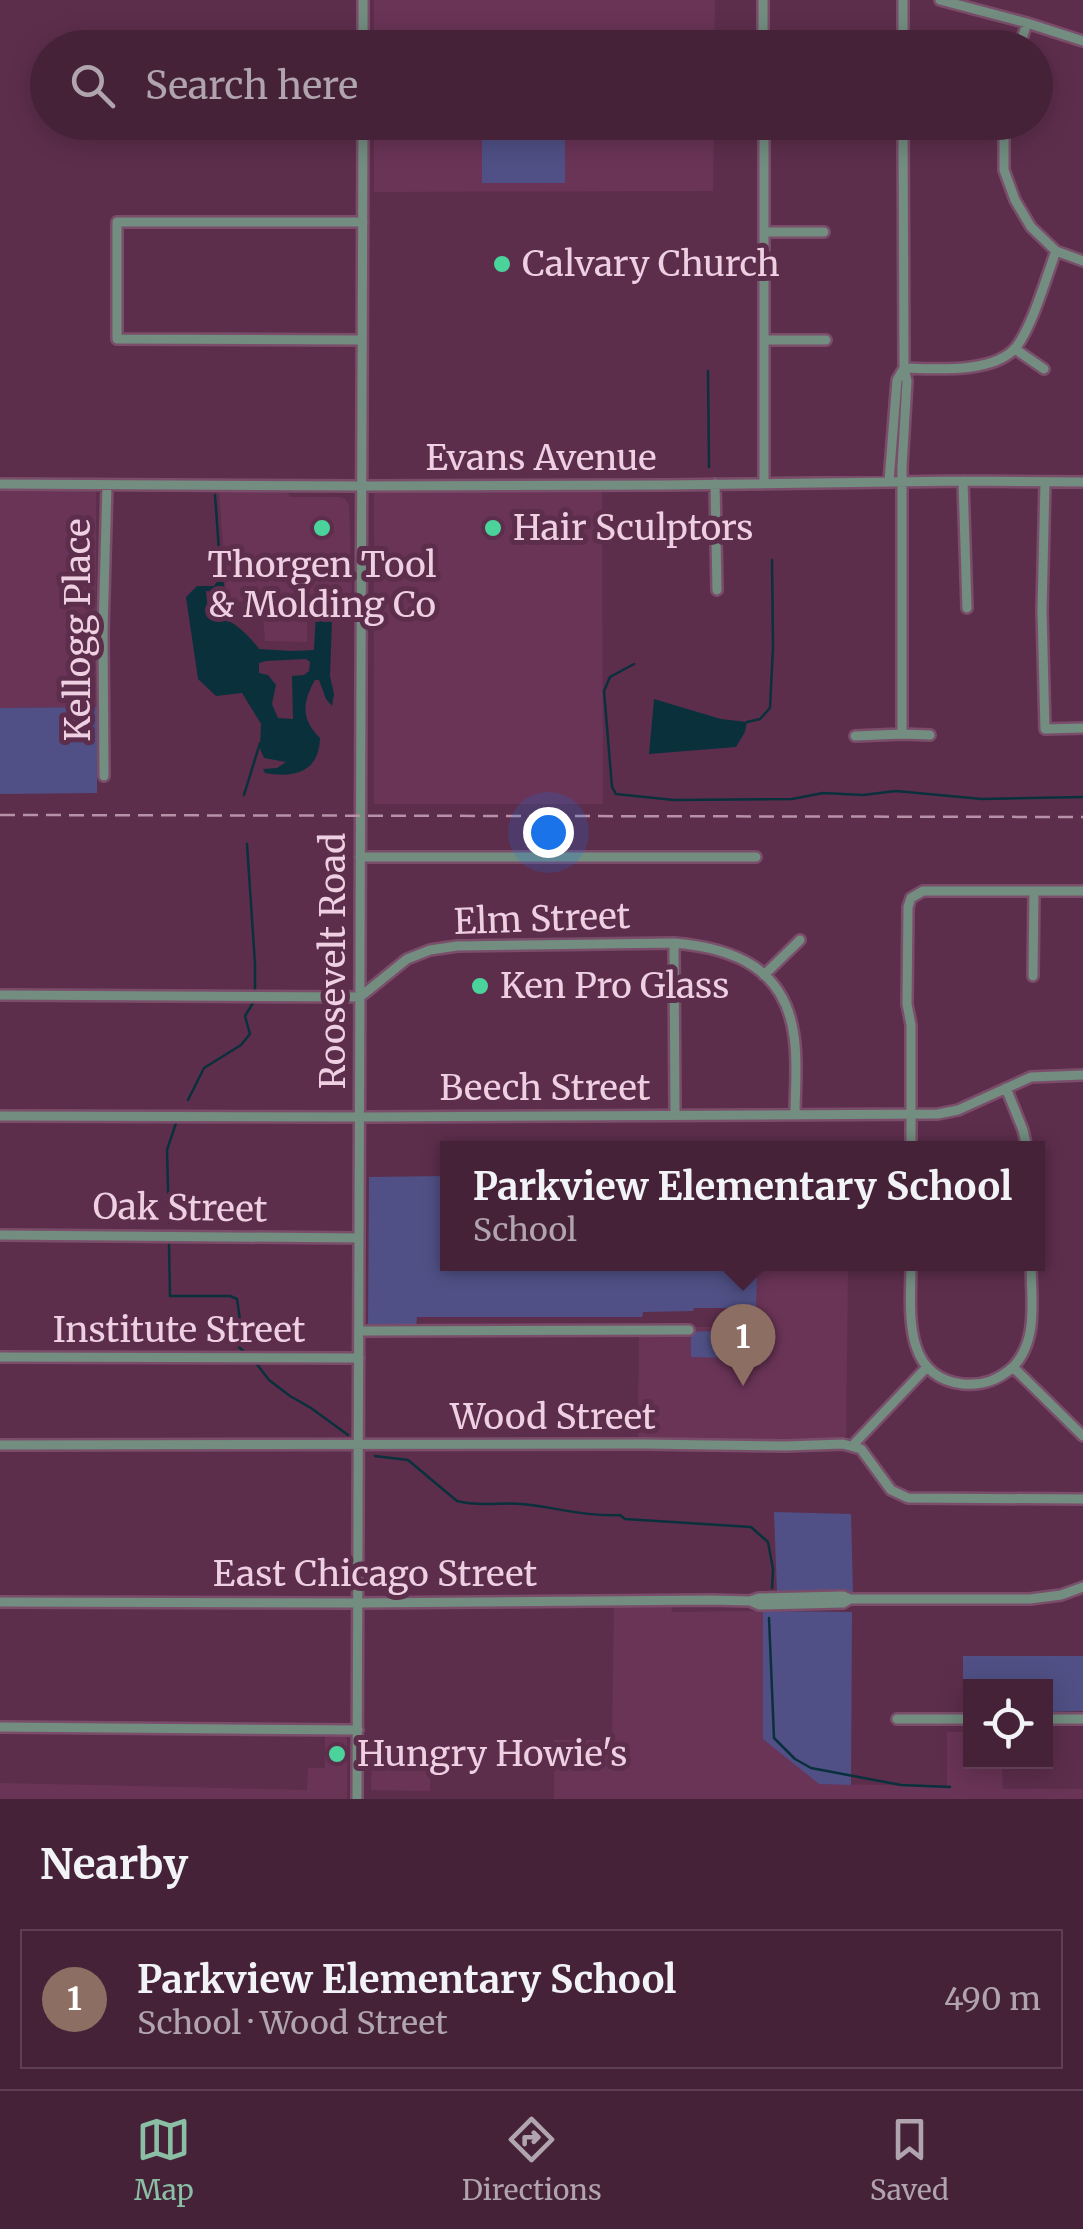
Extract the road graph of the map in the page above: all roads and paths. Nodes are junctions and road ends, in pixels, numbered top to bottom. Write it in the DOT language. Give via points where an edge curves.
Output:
graph roads {
  1 [pos="363,0"];
  2 [pos="763,0"];
  3 [pos="903,0"];
  4 [pos="940,0"];
  5 [pos="1027,23"];
  6 [pos="363,30"];
  7 [pos="763,30"];
  8 [pos="903,30"];
  9 [pos="1025,30"];
  10 [pos="1048,30"];
  11 [pos="1053,32"];
  12 [pos="1083,42"];
  13 [pos="363,140"];
  14 [pos="764,140"];
  15 [pos="903,140"];
  16 [pos="1004,140"];
  17 [pos="362,222"];
  18 [pos="765,232"];
  19 [pos="824,232"];
  20 [pos="1056,251"];
  21 [pos="1083,260"];
  22 [pos="362,340"];
  23 [pos="766,340"];
  24 [pos="826,340"];
  25 [pos="1015,350"];
  26 [pos="904,368"];
  27 [pos="1044,368"];
  28 [pos="963,480"];
  29 [pos="889,481"];
  30 [pos="903,481"];
  31 [pos="1045,482"];
  32 [pos="1083,482"];
  33 [pos="764,483"];
  34 [pos="0,484"];
  35 [pos="715,484"];
  36 [pos="106,485"];
  37 [pos="362,486"];
  38 [pos="717,590"];
  39 [pos="967,608"];
  40 [pos="1083,728"];
  41 [pos="902,734"];
  42 [pos="930,734"];
  43 [pos="856,736"];
  44 [pos="104,776"];
  45 [pos="360,857"];
  46 [pos="756,857"];
  47 [pos="1083,891"];
  48 [pos="1034,892"];
  49 [pos="800,940"];
  50 [pos="674,943"];
  51 [pos="764,975"];
  52 [pos="1034,976"];
  53 [pos="0,995"];
  54 [pos="360,997"];
  55 [pos="1083,1076"];
  56 [pos="1006,1088"];
  57 [pos="675,1115"];
  58 [pos="795,1115"];
  59 [pos="912,1115"];
  60 [pos="0,1116"];
  61 [pos="360,1117"];
  62 [pos="911,1141"];
  63 [pos="1025,1141"];
  64 [pos="0,1235"];
  65 [pos="359,1238"];
  66 [pos="911,1271"];
  67 [pos="1032,1271"];
  68 [pos="688,1330"];
  69 [pos="359,1331"];
  70 [pos="0,1357"];
  71 [pos="359,1358"];
  72 [pos="927,1367"];
  73 [pos="1013,1368"];
  74 [pos="1083,1436"];
  75 [pos="0,1445"];
  76 [pos="358,1445"];
  77 [pos="853,1445"];
  78 [pos="1083,1499"];
  79 [pos="1083,1586"];
  80 [pos="0,1602"];
  81 [pos="358,1603"];
  82 [pos="897,1720"];
  83 [pos="963,1720"];
  84 [pos="1053,1720"];
  85 [pos="1083,1720"];
  86 [pos="0,1727"];
  87 [pos="358,1730"];
  88 [pos="358,1799"];
  1 -- 6 [label="street"];
  2 -- 7 [label="street"];
  3 -- 8 [label="street"];
  4 -- 5 [label="street"];
  5 -- 9 [label="street"];
  5 -- 10 [label="street"];
  11 -- 12 [label="street"];
  13 -- 17 [label="street, Roosevelt Road"];
  14 -- 18 [label="street"];
  15 -- 26 [label="street"];
  16 -- 20 [label="street" via="1004,170 1016,200"];
  17 -- 22 [label="street, Roosevelt Road"];
  17 -- 22 [label="street" via="117,222 117,339"];
  18 -- 19 [label="street"];
  18 -- 23 [label="street"];
  20 -- 21 [label="street"];
  20 -- 25 [label="street"];
  22 -- 37 [label="street, Roosevelt Road"];
  23 -- 24 [label="street"];
  23 -- 33 [label="street"];
  25 -- 26 [label="street" via="978,366"];
  25 -- 27 [label="street"];
  26 -- 29 [label="street" via="897,380"];
  26 -- 30 [label="street"];
  28 -- 30 [label="street, Evans Avenue"];
  28 -- 31 [label="street, Evans Avenue"];
  28 -- 39 [label="street"];
  29 -- 30 [label="street, Evans Avenue"];
  29 -- 33 [label="street, Evans Avenue"];
  30 -- 41 [label="street"];
  31 -- 32 [label="street, Evans Avenue"];
  31 -- 40 [label="street" via="1045,730"];
  33 -- 35 [label="street, Evans Avenue"];
  34 -- 36 [label="street, Evans Avenue"];
  35 -- 37 [label="street, Evans Avenue"];
  35 -- 38 [label="street"];
  36 -- 37 [label="street, Evans Avenue"];
  36 -- 44 [label="street, Kellogg Place"];
  37 -- 45 [label="street, Roosevelt Road"];
  41 -- 42 [label="street"];
  41 -- 43 [label="street"];
  45 -- 46 [label="street"];
  45 -- 54 [label="street, Roosevelt Road"];
  47 -- 48 [label="street"];
  48 -- 52 [label="street"];
  48 -- 59 [label="street" via="923,891 908,902"];
  49 -- 51 [label="street"];
  50 -- 51 [label="street, Elm Street" via="730,952"];
  50 -- 54 [label="street, Elm Street" via="430,950 407,959"];
  50 -- 57 [label="street"];
  51 -- 58 [label="street, Elm Street" via="784,1002 794,1034"];
  53 -- 54 [label="street"];
  54 -- 61 [label="street, Roosevelt Road"];
  55 -- 56 [label="street, Beech Street" via="1031,1077"];
  56 -- 59 [label="street, Beech Street" via="958,1110"];
  56 -- 63 [label="street"];
  57 -- 58 [label="street, Beech Street"];
  57 -- 61 [label="street, Beech Street"];
  58 -- 59 [label="street, Beech Street"];
  59 -- 62 [label="street"];
  60 -- 61 [label="street, Beech Street"];
  61 -- 65 [label="street, Roosevelt Road"];
  64 -- 65 [label="street, Oak Street"];
  65 -- 69 [label="street, Roosevelt Road"];
  66 -- 72 [label="street" via="912,1335"];
  67 -- 73 [label="street" via="1030,1338"];
  68 -- 69 [label="street"];
  69 -- 71 [label="street, Roosevelt Road"];
  70 -- 71 [label="street, Institute Street"];
  71 -- 76 [label="street, Roosevelt Road"];
  72 -- 73 [label="street" via="969,1385 994,1381"];
  72 -- 77 [label="street"];
  73 -- 74 [label="street"];
  75 -- 76 [label="street, Wood Street"];
  76 -- 77 [label="street, Wood Street"];
  76 -- 81 [label="street, Roosevelt Road"];
  77 -- 78 [label="street" via="891,1490 908,1498"];
  79 -- 81 [label="street, East Chicago Street" via="1030,1599"];
  80 -- 81 [label="street, East Chicago Street"];
  81 -- 87 [label="street, Roosevelt Road"];
  82 -- 83 [label="street"];
  84 -- 85 [label="street"];
  86 -- 87 [label="street"];
  87 -- 88 [label="street, Roosevelt Road"];
}
